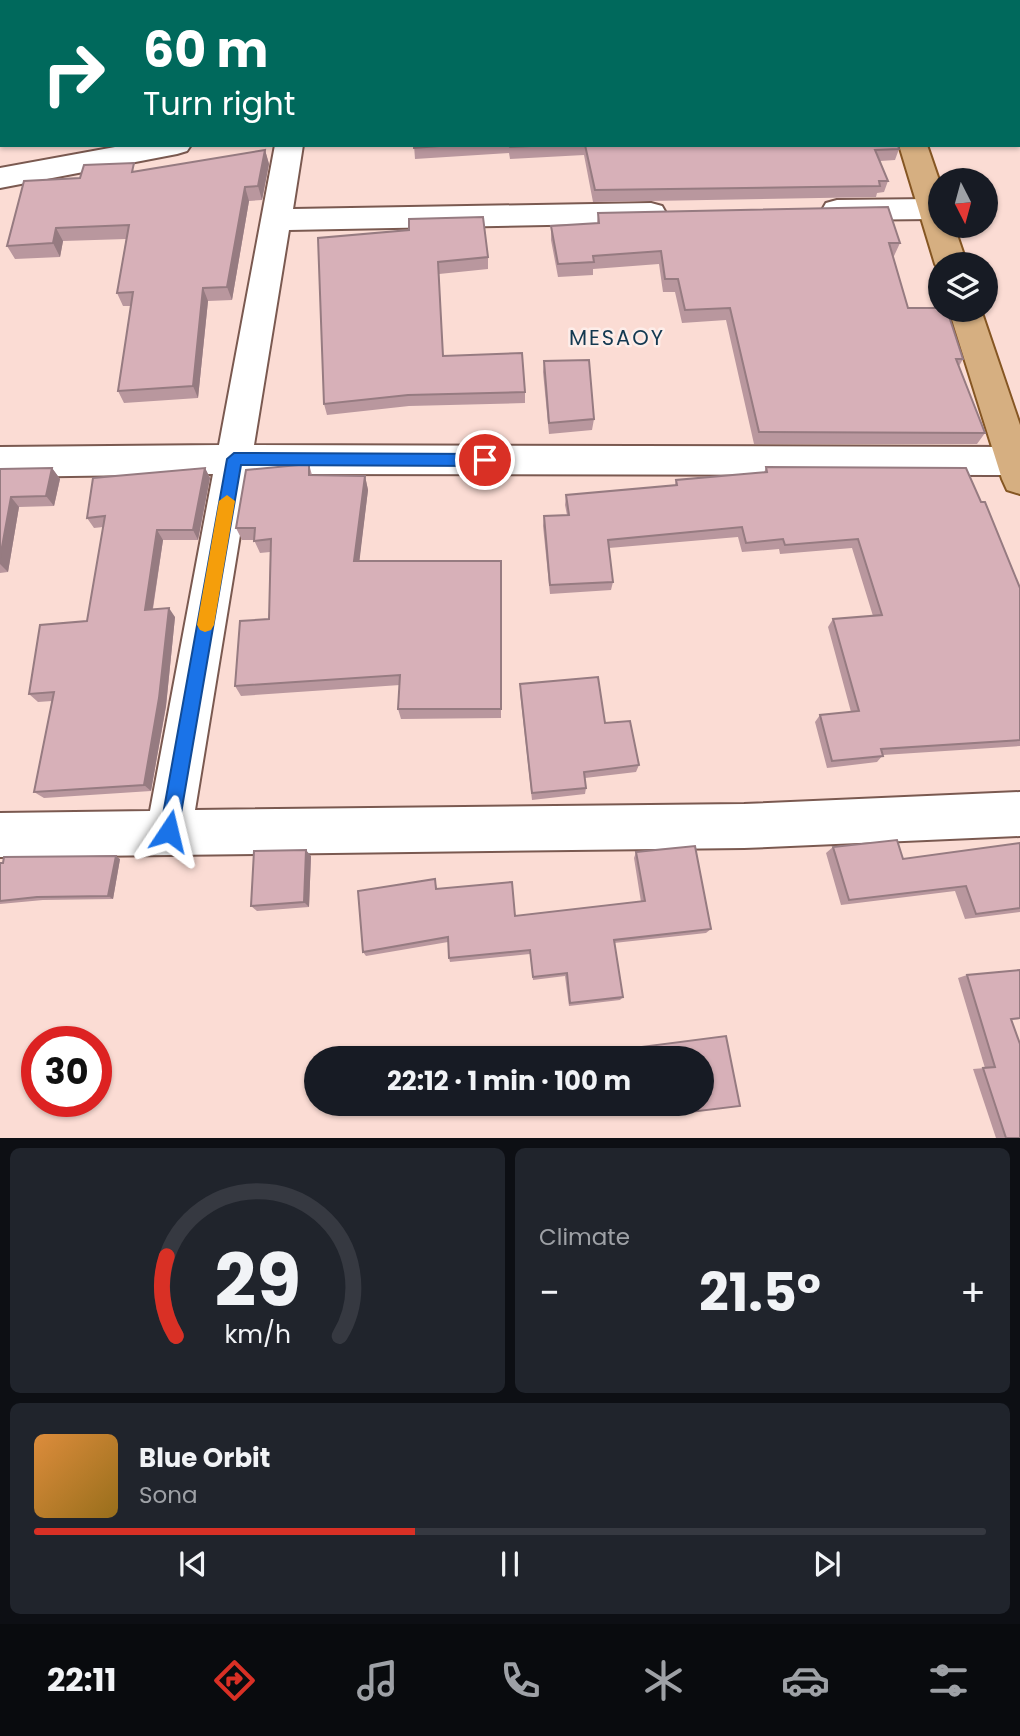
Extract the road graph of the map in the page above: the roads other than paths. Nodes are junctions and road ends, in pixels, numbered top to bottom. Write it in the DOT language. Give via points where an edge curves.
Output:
graph roads {
  1 [pos="166,147"];
  2 [pos="289,147"];
  3 [pos="914,147"];
  4 [pos="0,178"];
  5 [pos="928,193"];
  6 [pos="928,209"];
  7 [pos="807,211"];
  8 [pos="681,213"];
  9 [pos="276,220"];
  10 [pos="969,322"];
  11 [pos="234,459"];
  12 [pos="0,462"];
  13 [pos="1017,470"];
  14 [pos="1020,814"];
  15 [pos="169,831"];
  16 [pos="0,835"];
  1 -- 4 [label="street"];
  2 -- 9 [label="street"];
  3 -- 5 [label="main road"];
  6 -- 7 [label="street"];
  8 -- 9 [label="street"];
  9 -- 11 [label="street"];
  10 -- 13 [label="main road"];
  11 -- 12 [label="street"];
  11 -- 13 [label="street"];
  11 -- 15 [label="street"];
  14 -- 15 [label="street" via="744,826"];
  15 -- 16 [label="street"];
}
